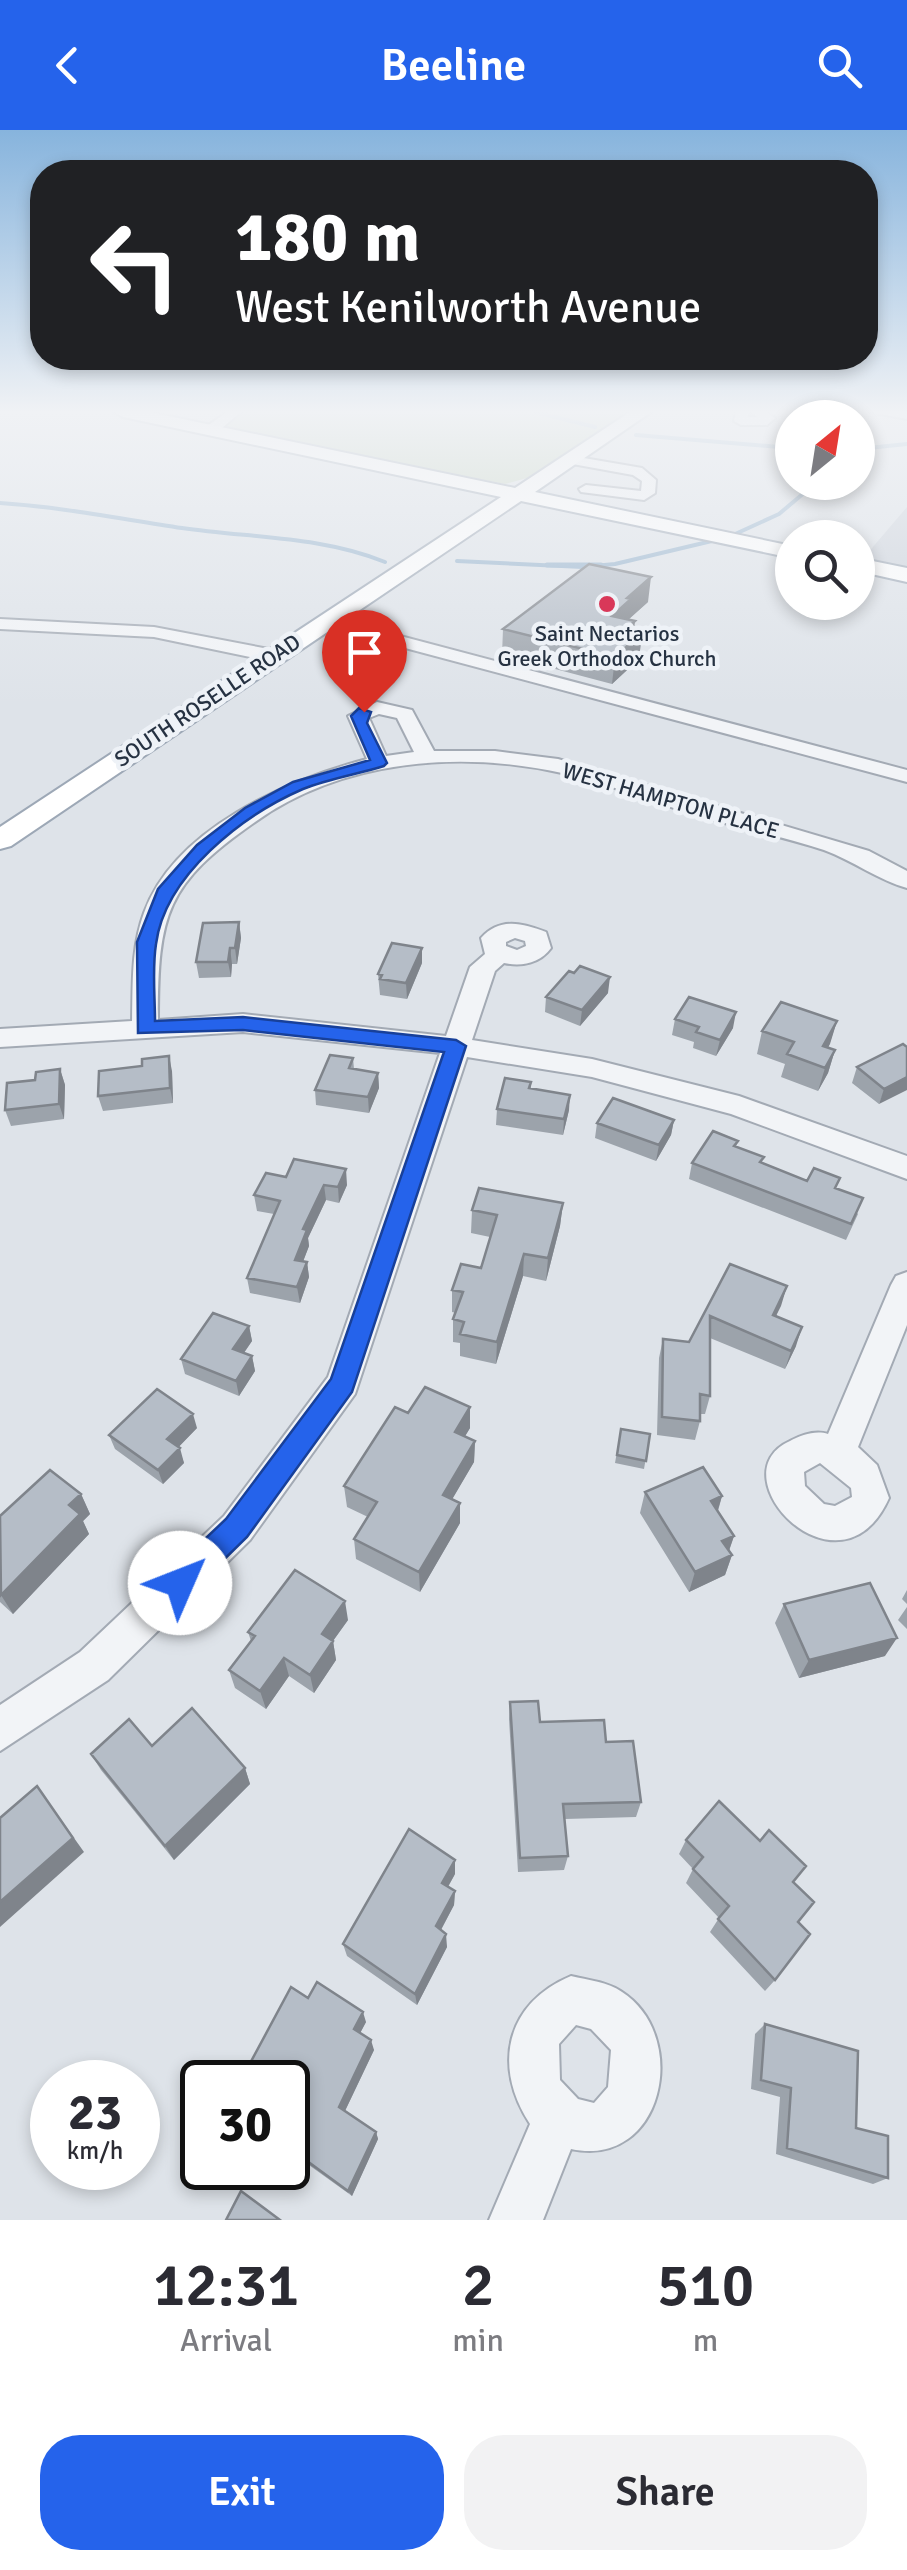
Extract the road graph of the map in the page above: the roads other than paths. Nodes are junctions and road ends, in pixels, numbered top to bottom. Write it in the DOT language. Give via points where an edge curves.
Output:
graph roads {
  1 [pos="491,510"];
  2 [pos="588,510"];
  3 [pos="775,548"];
  4 [pos="875,569"];
  5 [pos="907,576"];
  6 [pos="326,621"];
  7 [pos="0,624"];
  8 [pos="274,656"];
  9 [pos="426,756"];
  10 [pos="379,763"];
  11 [pos="907,776"];
  12 [pos="6,831"];
  13 [pos="907,881"];
  14 [pos="500,954"];
  15 [pos="145,1028"];
  16 [pos="0,1038"];
  17 [pos="456,1046"];
  18 [pos="907,1168"];
  19 [pos="907,1284"];
  20 [pos="838,1452"];
  21 [pos="0,1730"];
  22 [pos="558,2117"];
  23 [pos="516,2220"];
  1 -- 6 [label="main road, SOUTH ROSELLE ROAD"];
  2 -- 3 [label="main road"];
  4 -- 5 [label="main road"];
  6 -- 8 [label="main road, SOUTH ROSELLE ROAD"];
  6 -- 11 [label="street"];
  7 -- 8 [label="street" via="154,632"];
  8 -- 12 [label="main road, SOUTH ROSELLE ROAD"];
  9 -- 10 [label="street, WEST HAMPTON PLACE"];
  9 -- 10 [label="street" via="405,714 378,708 358,716"];
  9 -- 13 [label="street, WEST HAMPTON PLACE" via="542,763 826,846"];
  10 -- 15 [label="street, WEST HAMPTON PLACE" via="298,786 251,812 204,848 165,892 146,942"];
  14 -- 17 [label="street" via="483,966"];
  15 -- 16 [label="street"];
  15 -- 17 [label="street" via="243,1023"];
  17 -- 18 [label="street" via="592,1068 720,1102"];
  17 -- 21 [label="street" via="342,1384 236,1528 94,1666"];
  19 -- 20 [label="street"];
  22 -- 23 [label="street"];
}
